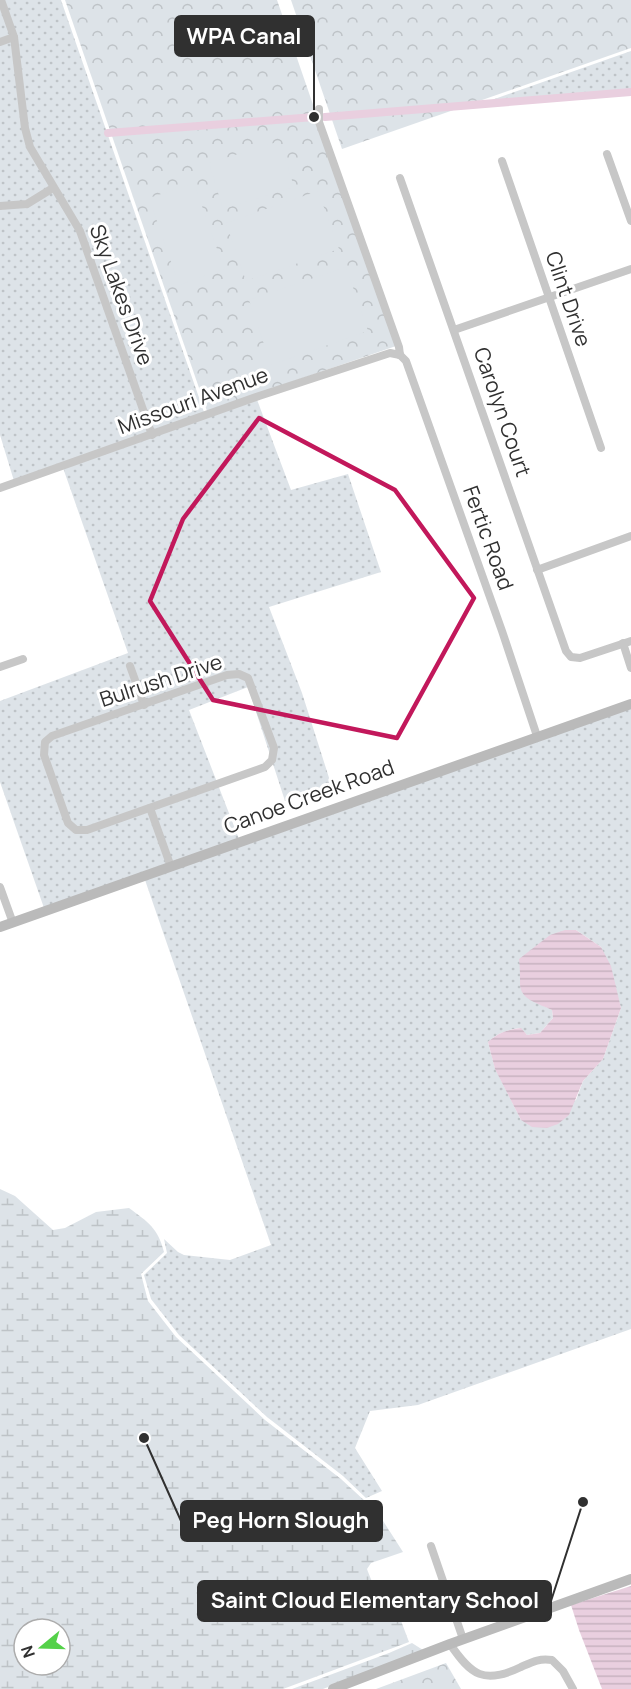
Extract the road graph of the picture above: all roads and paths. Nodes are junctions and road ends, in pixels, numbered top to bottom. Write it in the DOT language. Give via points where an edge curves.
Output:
graph roads {
  1 [pos="1,0"];
  2 [pos="14,37"];
  3 [pos="0,42"];
  4 [pos="319,109"];
  5 [pos="607,154"];
  6 [pos="502,161"];
  7 [pos="400,178"];
  8 [pos="54,188"];
  9 [pos="0,206"];
  10 [pos="631,221"];
  11 [pos="631,269"];
  12 [pos="548,298"];
  13 [pos="454,330"];
  14 [pos="400,355"];
  15 [pos="152,435"];
  16 [pos="602,448"];
  17 [pos="0,488"];
  18 [pos="631,536"];
  19 [pos="537,570"];
  20 [pos="627,642"];
  21 [pos="23,659"];
  22 [pos="130,666"];
  23 [pos="0,667"];
  24 [pos="631,668"];
  25 [pos="631,704"];
  26 [pos="144,705"];
  27 [pos="537,736"];
  28 [pos="150,808"];
  29 [pos="171,867"];
  30 [pos="0,886"];
  31 [pos="12,923"];
  32 [pos="0,927"];
  33 [pos="431,1545"];
  34 [pos="631,1579"];
  35 [pos="463,1639"];
  36 [pos="450,1644"];
  37 [pos="333,1689"];
  38 [pos="573,1689"];
  1 -- 2 [label="street, Sky Lakes Drive"];
  2 -- 3 [label="street"];
  2 -- 8 [label="street, Sky Lakes Drive" via="30,147"];
  4 -- 14 [label="street, Fertic Road" via="319,122"];
  5 -- 10 [label="street"];
  6 -- 12 [label="street, Clint Drive"];
  7 -- 13 [label="street, Carolyn Court"];
  8 -- 9 [label="street" via="27,204"];
  8 -- 15 [label="street, Sky Lakes Drive" via="80,231"];
  11 -- 12 [label="street"];
  12 -- 13 [label="street"];
  12 -- 16 [label="street, Clint Drive"];
  13 -- 19 [label="street, Carolyn Court"];
  14 -- 15 [label="street, Missouri Avenue" via="390,353"];
  14 -- 27 [label="street, Fertic Road" via="406,361"];
  15 -- 17 [label="street, Missouri Avenue"];
  18 -- 19 [label="street"];
  19 -- 20 [label="street, Carolyn Court" via="566,651 572,657 580,658"];
  20 -- 24 [label="street"];
  21 -- 23 [label="street"];
  22 -- 26 [label="street"];
  25 -- 27 [label="main road, Canoe Creek Road"];
  26 -- 28 [label="street, Bulrush Drive" via="52,736 45,742 44,755 68,823 76,830 87,830"];
  26 -- 28 [label="street, Bulrush Drive" via="239,674 248,678 274,748 272,760 265,767"];
  27 -- 29 [label="main road, Canoe Creek Road"];
  28 -- 29 [label="street"];
  29 -- 31 [label="main road, Canoe Creek Road"];
  30 -- 31 [label="street"];
  31 -- 32 [label="main road, Canoe Creek Road"];
  33 -- 35 [label="street"];
  34 -- 35 [label="main road"];
  35 -- 36 [label="main road"];
  36 -- 37 [label="main road"];
  36 -- 38 [label="street" via="466,1665 481,1675 501,1675 535,1660 552,1660"];
}
